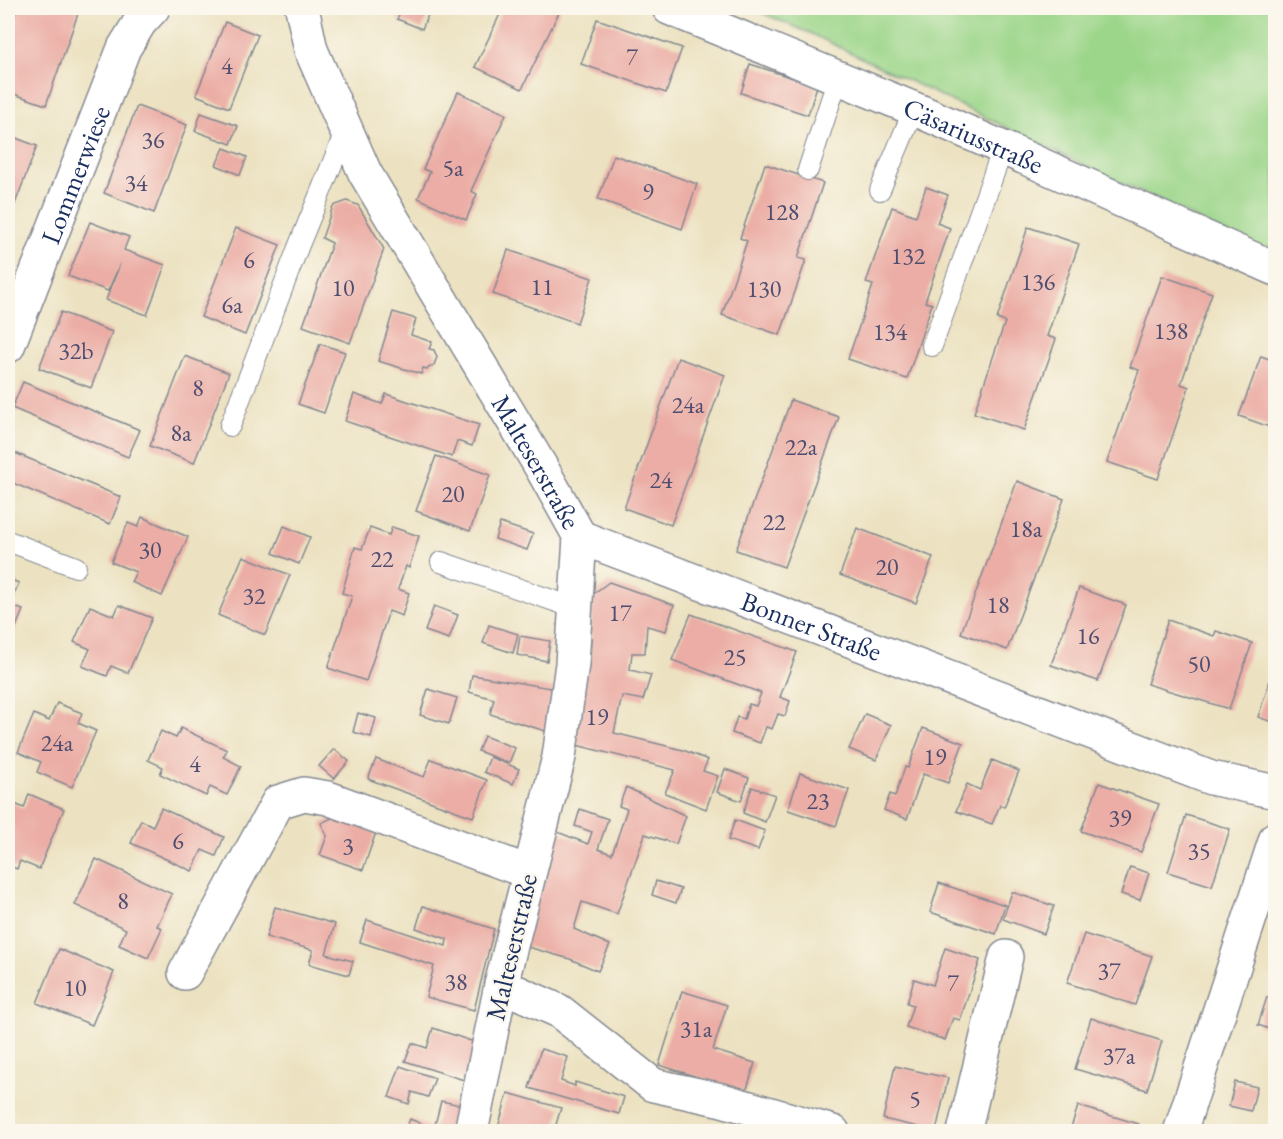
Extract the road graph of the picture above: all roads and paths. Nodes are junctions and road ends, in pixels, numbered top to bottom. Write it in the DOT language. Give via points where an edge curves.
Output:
graph roads {
  1 [pos="153,8"];
  2 [pos="302,8"];
  3 [pos="669,8"];
  4 [pos="838,78"];
  5 [pos="914,109"];
  6 [pos="346,130"];
  7 [pos="1003,148"];
  8 [pos="808,170"];
  9 [pos="880,190"];
  10 [pos="1275,269"];
  11 [pos="8,346"];
  12 [pos="932,346"];
  13 [pos="230,426"];
  14 [pos="580,537"];
  15 [pos="8,541"];
  16 [pos="441,562"];
  17 [pos="75,567"];
  18 [pos="575,608"];
  19 [pos="1275,792"];
  20 [pos="1275,838"];
  21 [pos="528,872"];
  22 [pos="1006,957"];
  23 [pos="186,973"];
  24 [pos="501,985"];
  25 [pos="471,1131"];
  26 [pos="833,1131"];
  27 [pos="964,1131"];
  28 [pos="1180,1131"];
  1 -- 11 [label="street, Lommerwiese" via="124,48"];
  2 -- 6 [label="street, Malteserstraße" via="311,50"];
  3 -- 4 [label="street, Cäsariusstraße"];
  4 -- 5 [label="street, Cäsariusstraße"];
  4 -- 8 [label="lane"];
  5 -- 7 [label="street, Cäsariusstraße"];
  5 -- 9 [label="lane"];
  6 -- 13 [label="lane"];
  6 -- 14 [label="street, Malteserstraße" via="365,173"];
  7 -- 10 [label="street, Cäsariusstraße"];
  7 -- 12 [label="lane"];
  14 -- 18 [label="street, Malteserstraße"];
  14 -- 19 [label="street, Bonner Straße" via="1211,778"];
  15 -- 17 [label="lane"];
  16 -- 18 [label="lane"];
  18 -- 21 [label="street, Malteserstraße" via="559,757"];
  20 -- 28 [label="street"];
  21 -- 23 [label="street" via="328,798 304,794 287,799 278,802"];
  21 -- 24 [label="street, Malteserstraße"];
  22 -- 27 [label="street"];
  24 -- 25 [label="street, Malteserstraße"];
  24 -- 26 [label="street" via="559,1011 653,1085"];
}
